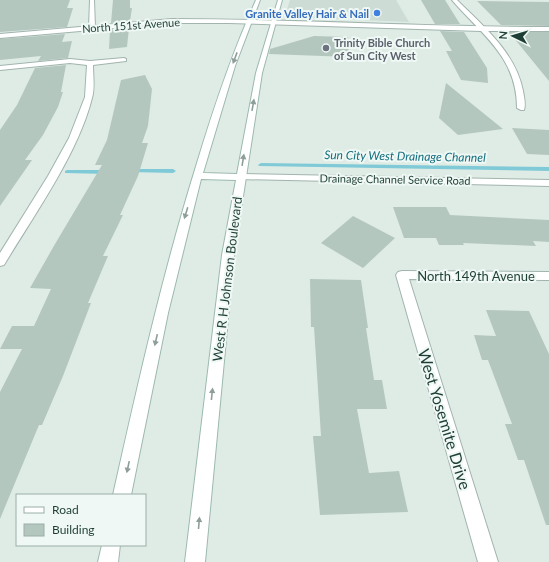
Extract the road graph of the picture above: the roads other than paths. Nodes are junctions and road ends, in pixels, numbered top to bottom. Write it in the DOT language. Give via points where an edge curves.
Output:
graph roads {
  1 [pos="92,0"];
  2 [pos="258,0"];
  3 [pos="280,0"];
  4 [pos="454,0"];
  5 [pos="248,21"];
  6 [pos="272,22"];
  7 [pos="92,27"];
  8 [pos="481,29"];
  9 [pos="549,29"];
  10 [pos="0,36"];
  11 [pos="124,60"];
  12 [pos="90,63"];
  13 [pos="0,68"];
  14 [pos="521,108"];
  15 [pos="198,176"];
  16 [pos="240,177"];
  17 [pos="549,183"];
  18 [pos="0,262"];
  19 [pos="402,275"];
  20 [pos="549,276"];
  21 [pos="122,494"];
  22 [pos="111,546"];
  23 [pos="108,562"];
  24 [pos="195,562"];
  25 [pos="488,562"];
  1 -- 7 [label="street"];
  2 -- 5 [label="street"];
  3 -- 6 [label="street, West R H Johnson Boulevard"];
  4 -- 8 [label="street"];
  5 -- 6 [label="street, North 151st Avenue"];
  5 -- 7 [label="street, North 151st Avenue" via="172,21"];
  5 -- 15 [label="street, one-way"];
  6 -- 8 [label="street, North 151st Avenue"];
  16 -- 6 [label="street, West R H Johnson Boulevard, one-way" via="259,73"];
  7 -- 10 [label="street, North 151st Avenue"];
  8 -- 9 [label="street, North 151st Avenue"];
  8 -- 14 [label="street" via="505,56 515,74"];
  11 -- 12 [label="street"];
  12 -- 13 [label="street" via="70,61"];
  12 -- 18 [label="street" via="89,97 72,138 53,176"];
  15 -- 16 [label="street, Drainage Channel Service Road"];
  15 -- 21 [label="street, one-way" via="184,222"];
  16 -- 17 [label="street, Drainage Channel Service Road"];
  24 -- 16 [label="street, West R H Johnson Boulevard, one-way" via="227,262"];
  19 -- 20 [label="street, North 149th Avenue"];
  19 -- 25 [label="street, West Yosemite Drive"];
  22 -- 23 [label="street"];
}
